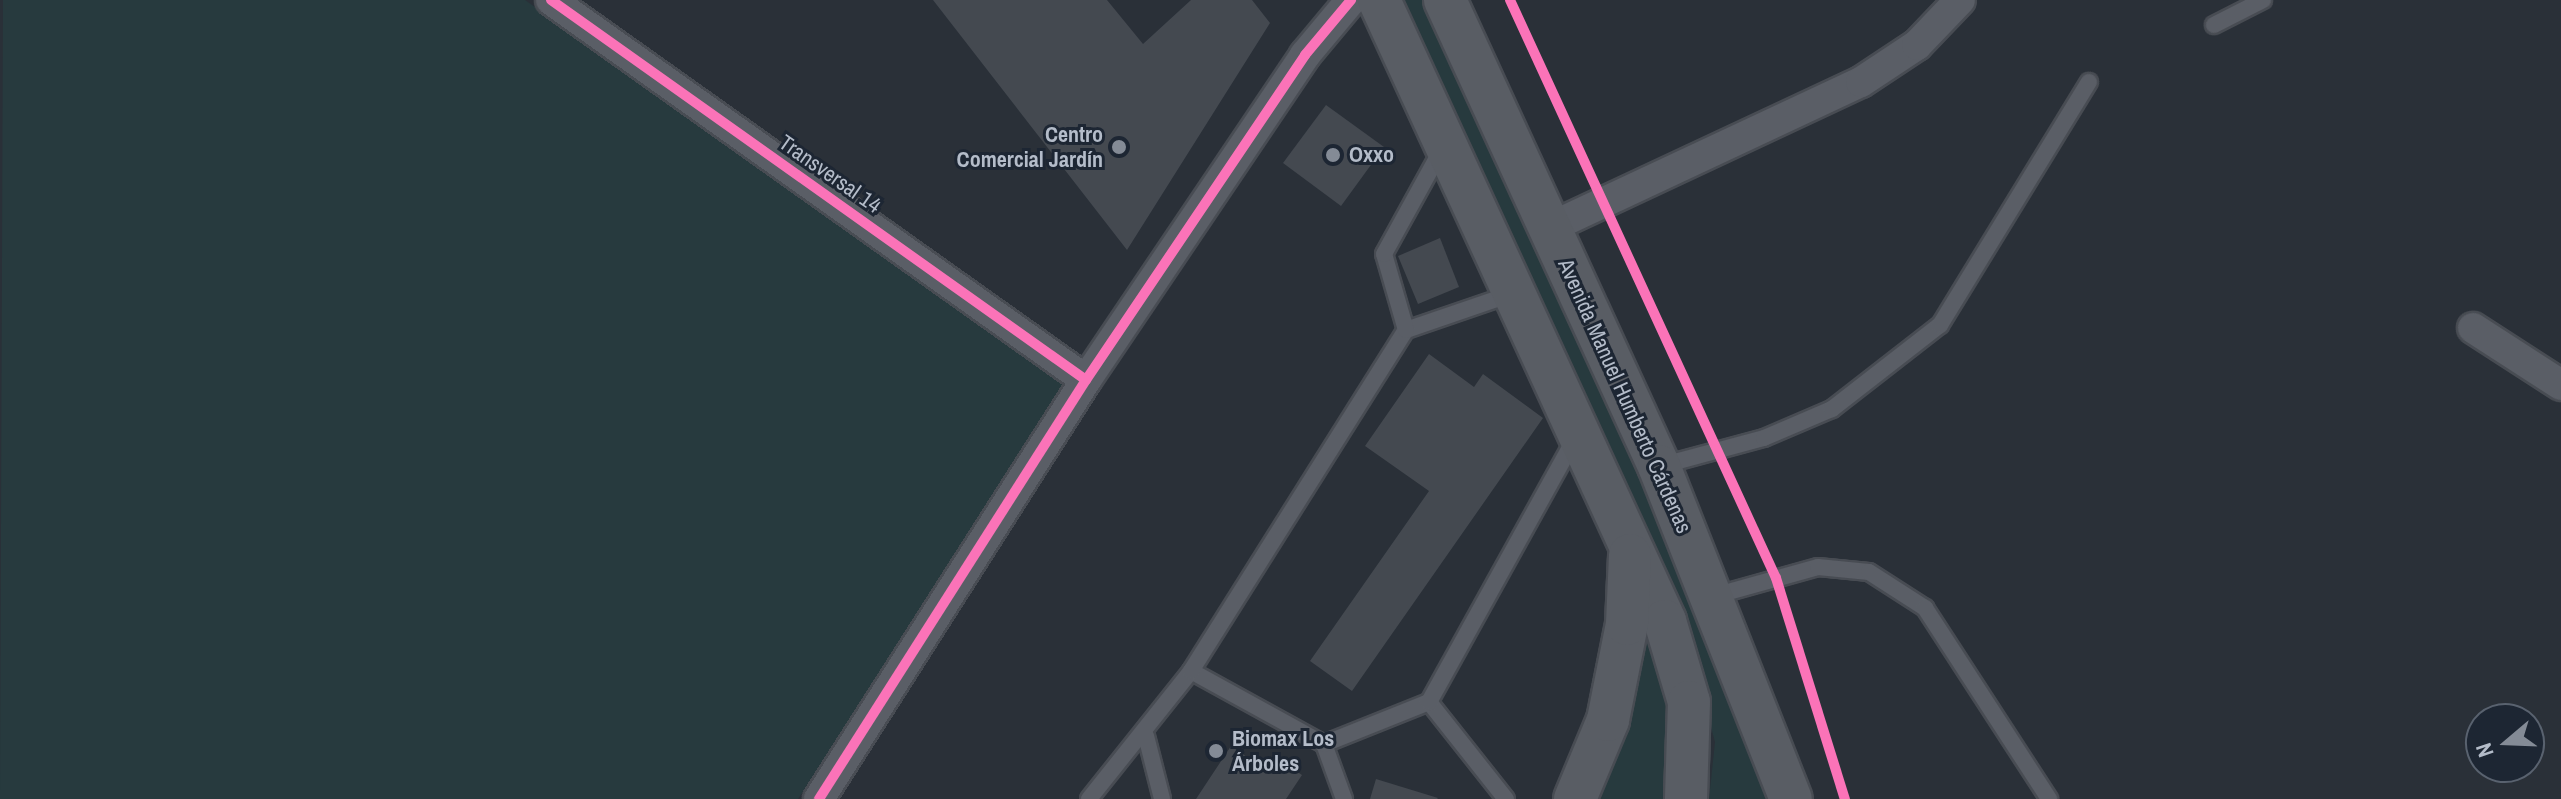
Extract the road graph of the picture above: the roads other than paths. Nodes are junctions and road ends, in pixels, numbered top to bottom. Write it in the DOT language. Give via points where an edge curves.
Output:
graph roads {
  1 [pos="551,0"];
  2 [pos="1351,0"];
  3 [pos="1379,0"];
  4 [pos="1445,0"];
  5 [pos="1960,0"];
  6 [pos="2263,0"];
  7 [pos="2214,25"];
  8 [pos="2089,82"];
  9 [pos="1446,142"];
  10 [pos="1549,228"];
  11 [pos="1516,292"];
  12 [pos="2473,328"];
  13 [pos="1406,330"];
  14 [pos="1086,380"];
  15 [pos="2561,385"];
  16 [pos="1580,429"];
  17 [pos="1659,466"];
  18 [pos="1629,538"];
  19 [pos="1714,596"];
  20 [pos="1191,671"];
  21 [pos="1429,702"];
  22 [pos="1146,736"];
  23 [pos="1324,744"];
  24 [pos="819,799"];
  25 [pos="1089,799"];
  26 [pos="1162,799"];
  27 [pos="1344,799"];
  28 [pos="1506,799"];
  29 [pos="1575,799"];
  30 [pos="1686,799"];
  31 [pos="1791,799"];
  32 [pos="2049,799"];
  1 -- 14 [label="street, Transversal 14"];
  2 -- 14 [label="street" via="1305,55"];
  3 -- 9 [label="main road"];
  4 -- 10 [label="main road, Avenida Manuel Humberto Cárdenas"];
  5 -- 10 [label="street" via="1917,45 1861,82"];
  6 -- 7 [label="lane"];
  8 -- 17 [label="lane" via="1940,325 1832,409 1764,438"];
  9 -- 11 [label="main road"];
  9 -- 13 [label="lane" via="1384,254"];
  10 -- 17 [label="main road, Avenida Manuel Humberto Cárdenas"];
  11 -- 13 [label="lane"];
  11 -- 16 [label="main road"];
  12 -- 15 [label="street"];
  13 -- 20 [label="lane"];
  14 -- 24 [label="street"];
  16 -- 18 [label="main road"];
  16 -- 21 [label="lane"];
  17 -- 19 [label="main road, Avenida Manuel Humberto Cárdenas"];
  18 -- 29 [label="main road" via="1631,589 1618,680"];
  18 -- 30 [label="main road" via="1689,702"];
  19 -- 31 [label="main road, Avenida Manuel Humberto Cárdenas"];
  19 -- 32 [label="lane" via="1818,567 1869,572 1925,608"];
  20 -- 22 [label="lane"];
  20 -- 23 [label="lane"];
  21 -- 23 [label="lane"];
  21 -- 28 [label="lane"];
  22 -- 25 [label="lane"];
  22 -- 26 [label="lane"];
  23 -- 27 [label="lane"];
}
